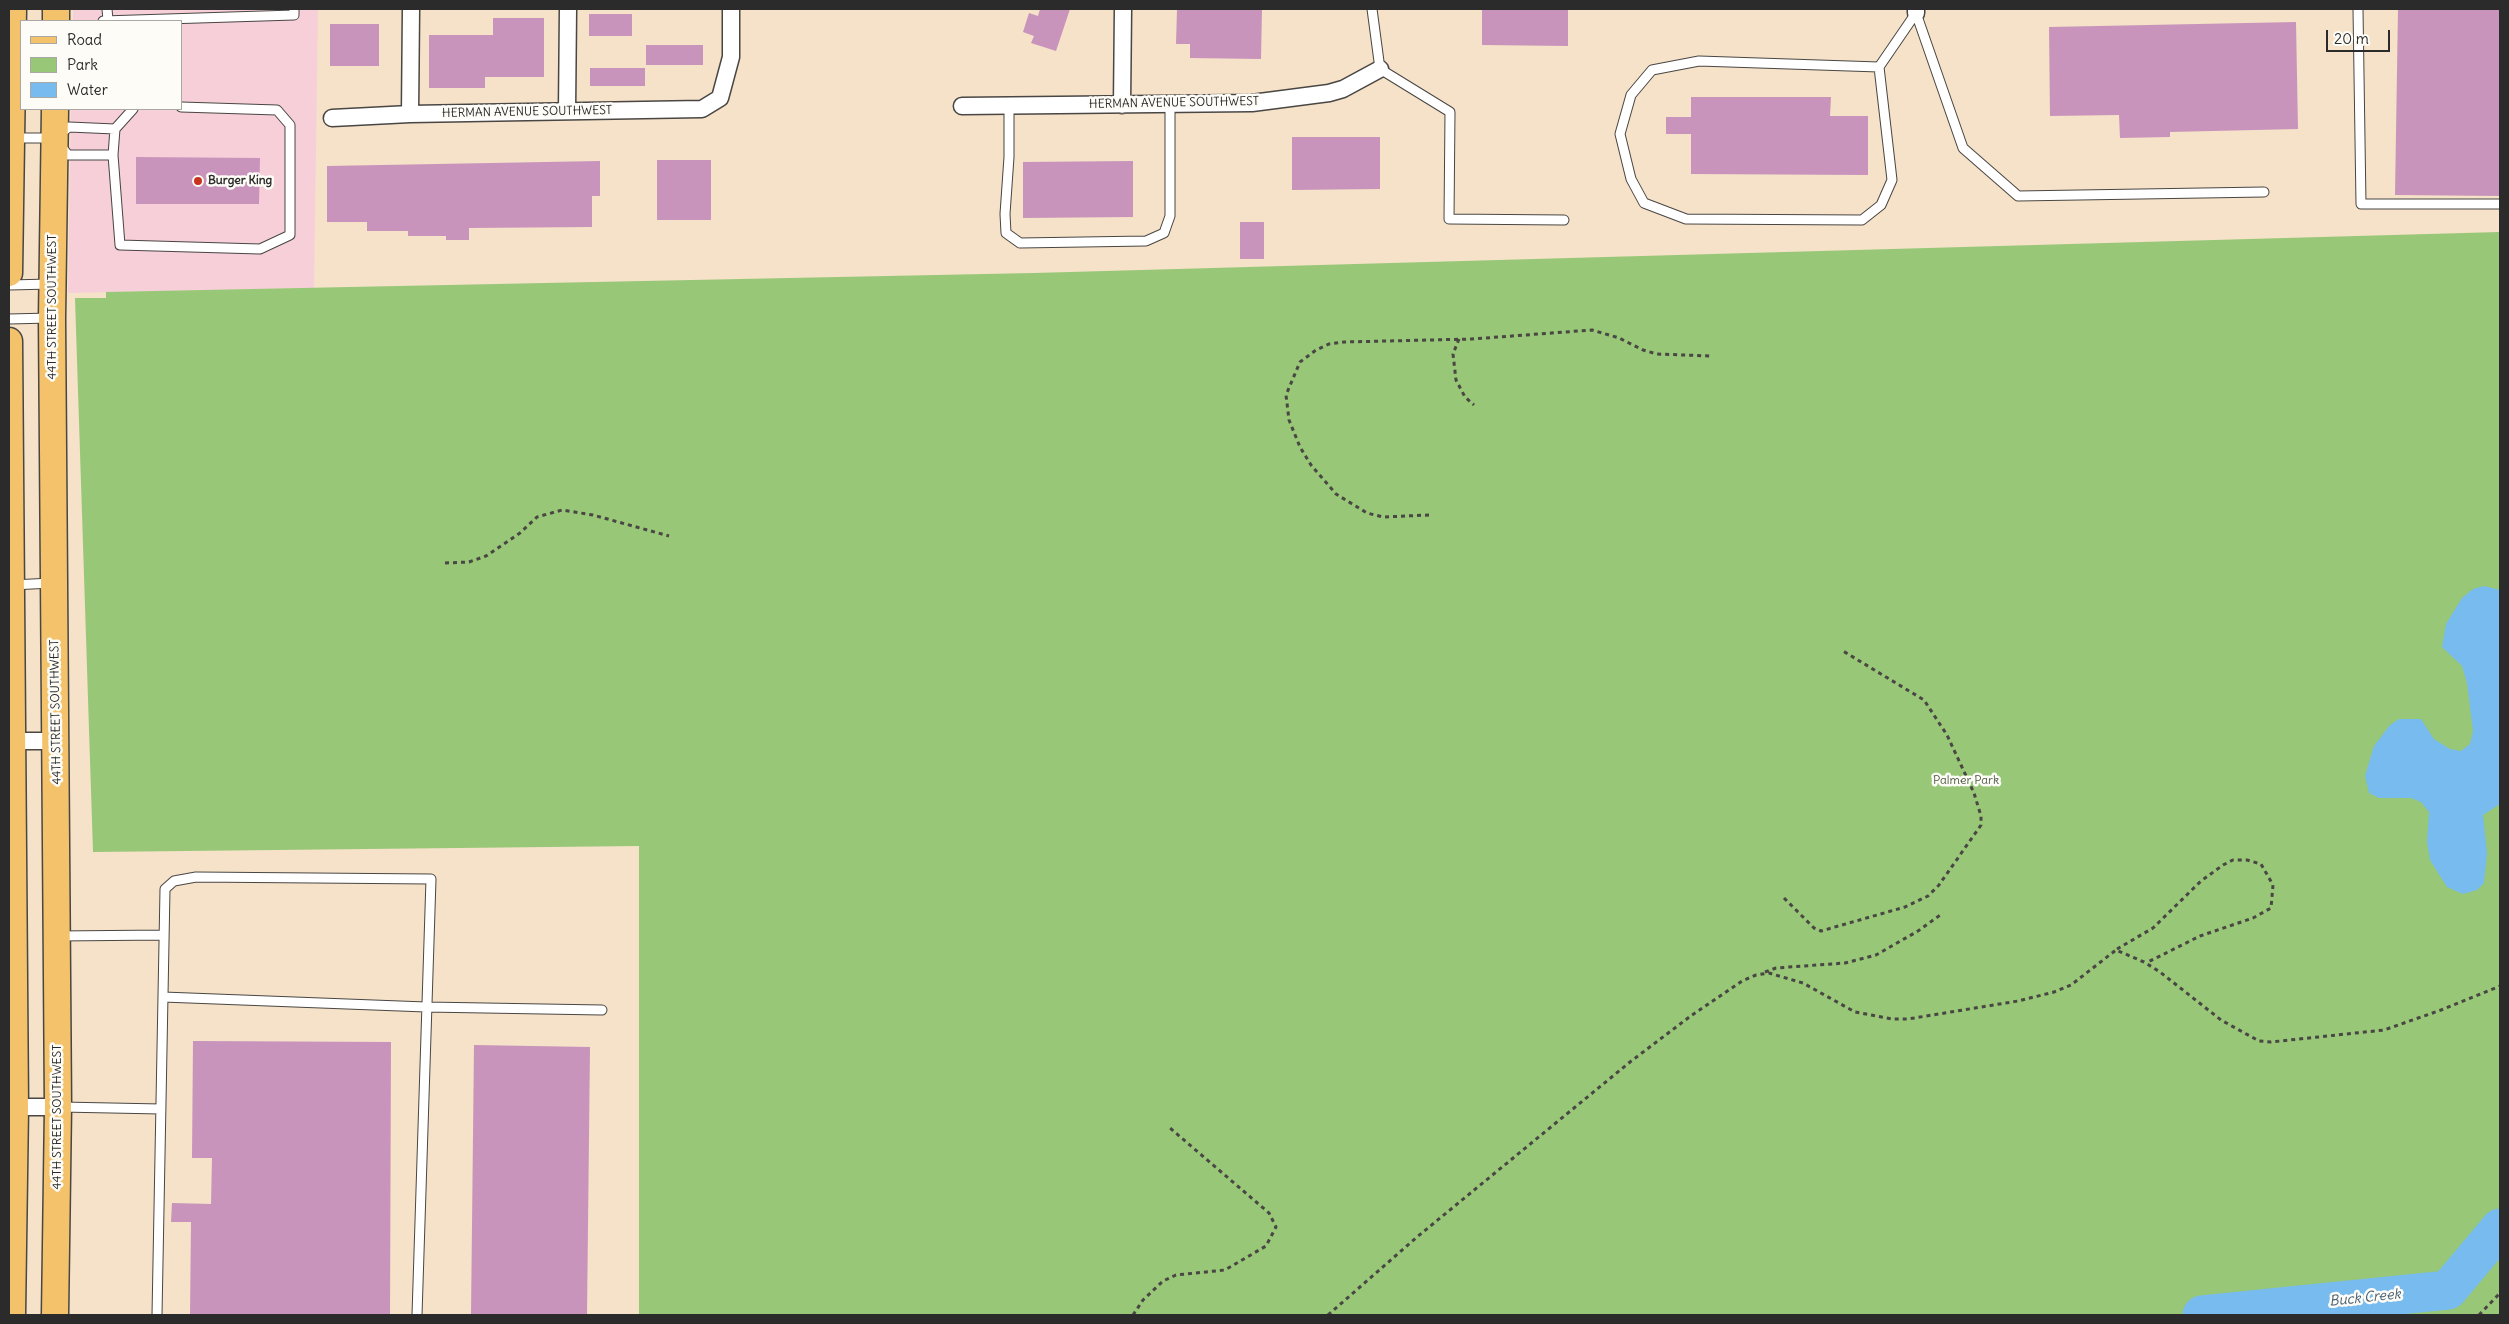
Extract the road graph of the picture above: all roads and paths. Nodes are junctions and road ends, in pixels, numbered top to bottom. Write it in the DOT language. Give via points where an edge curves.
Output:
graph roads {
  1 [pos="13,9"];
  2 [pos="294,9"];
  3 [pos="411,9"];
  4 [pos="568,9"];
  5 [pos="731,9"];
  6 [pos="1123,9"];
  7 [pos="1372,9"];
  8 [pos="2358,9"];
  9 [pos="1916,11"];
  10 [pos="136,20"];
  11 [pos="1879,67"];
  12 [pos="1380,68"];
  13 [pos="1170,104"];
  14 [pos="1122,105"];
  15 [pos="962,106"];
  16 [pos="1009,106"];
  17 [pos="182,107"];
  18 [pos="55,110"];
  19 [pos="132,110"];
  20 [pos="567,111"];
  21 [pos="410,114"];
  22 [pos="332,118"];
  23 [pos="115,129"];
  24 [pos="11,138"];
  25 [pos="54,138"];
  26 [pos="113,155"];
  27 [pos="2264,192"];
  28 [pos="2500,204"];
  29 [pos="1564,220"];
  30 [pos="9,273"];
  31 [pos="53,284"];
  32 [pos="9,285"];
  33 [pos="52,318"];
  34 [pos="9,319"];
  35 [pos="1459,339"];
  36 [pos="9,341"];
  37 [pos="1711,356"];
  38 [pos="1474,405"];
  39 [pos="1429,515"];
  40 [pos="670,536"];
  41 [pos="445,563"];
  42 [pos="54,583"];
  43 [pos="10,585"];
  44 [pos="1843,651"];
  45 [pos="10,741"];
  46 [pos="56,741"];
  47 [pos="1784,898"];
  48 [pos="1943,913"];
  49 [pos="164,935"];
  50 [pos="58,936"];
  51 [pos="2116,950"];
  52 [pos="2146,964"];
  53 [pos="1756,975"];
  54 [pos="2500,986"];
  55 [pos="163,998"];
  56 [pos="426,1007"];
  57 [pos="602,1010"];
  58 [pos="12,1107"];
  59 [pos="58,1107"];
  60 [pos="160,1109"];
  61 [pos="1170,1128"];
  62 [pos="2500,1293"];
  63 [pos="12,1315"];
  64 [pos="55,1315"];
  65 [pos="157,1315"];
  66 [pos="417,1315"];
  67 [pos="1133,1315"];
  68 [pos="1328,1315"];
  69 [pos="2479,1315"];
  1 -- 24 [label="main road"];
  2 -- 10 [label="lane" via="294,15"];
  3 -- 21 [label="street"];
  4 -- 20 [label="street"];
  5 -- 20 [label="street, HERMAN AVENUE SOUTHWEST" via="731,57 720,98 702,109"];
  6 -- 14 [label="street"];
  7 -- 12 [label="lane"];
  8 -- 28 [label="lane" via="2361,204"];
  9 -- 11 [label="lane"];
  9 -- 27 [label="lane" via="1963,148 2018,196"];
  11 -- 11 [label="lane" via="1699,61 1652,70 1631,95 1620,134 1631,179 1644,203 1686,219 1862,220 1881,205 1892,180"];
  12 -- 13 [label="street, HERMAN AVENUE SOUTHWEST" via="1343,89 1304,98 1252,103"];
  12 -- 29 [label="lane" via="1450,112 1449,219"];
  13 -- 14 [label="street, HERMAN AVENUE SOUTHWEST"];
  13 -- 16 [label="lane" via="1170,216 1164,233 1146,241 1020,243 1006,232 1004,214 1010,157"];
  14 -- 16 [label="street, HERMAN AVENUE SOUTHWEST"];
  15 -- 16 [label="street, HERMAN AVENUE SOUTHWEST"];
  17 -- 26 [label="lane" via="277,110 290,125 290,235 260,249 120,245"];
  18 -- 25 [label="main road, 44TH STREET SOUTHWEST"];
  19 -- 23 [label="lane"];
  20 -- 21 [label="street, HERMAN AVENUE SOUTHWEST"];
  21 -- 22 [label="street, HERMAN AVENUE SOUTHWEST"];
  23 -- 25 [label="lane" via="69,127"];
  23 -- 26 [label="lane"];
  24 -- 25 [label="lane"];
  24 -- 30 [label="main road"];
  25 -- 26 [label="lane" via="68,155"];
  25 -- 31 [label="main road, 44TH STREET SOUTHWEST"];
  31 -- 32 [label="lane"];
  31 -- 33 [label="main road, 44TH STREET SOUTHWEST"];
  33 -- 34 [label="lane"];
  33 -- 42 [label="main road, 44TH STREET SOUTHWEST"];
  35 -- 37 [label="path" via="1592,330 1657,354"];
  35 -- 38 [label="path" via="1453,354 1456,380 1465,397"];
  35 -- 39 [label="path" via="1329,344 1300,362 1286,395 1289,420 1300,447 1336,494 1375,515"];
  36 -- 43 [label="main road"];
  40 -- 41 [label="path" via="562,510 537,517 486,556 469,562"];
  42 -- 43 [label="lane"];
  42 -- 46 [label="main road, 44TH STREET SOUTHWEST"];
  43 -- 45 [label="main road"];
  44 -- 47 [label="path" via="1924,700 1947,735 1961,765 1981,816 1981,825 1939,885 1912,905 1821,931"];
  45 -- 46 [label="street"];
  45 -- 58 [label="main road"];
  46 -- 50 [label="main road, 44TH STREET SOUTHWEST"];
  48 -- 53 [label="path" via="1876,955 1845,963 1776,968"];
  49 -- 50 [label="lane"];
  49 -- 55 [label="lane"];
  49 -- 56 [label="lane" via="166,889 174,881 196,877 431,879"];
  50 -- 59 [label="main road, 44TH STREET SOUTHWEST"];
  51 -- 52 [label="path"];
  51 -- 52 [label="path" via="2153,928 2201,881 2223,865 2233,860 2261,864 2273,885 2271,908 2253,918 2200,936"];
  51 -- 53 [label="path" via="2071,985 2054,992 2009,1003 1908,1018 1892,1019 1855,1012 1803,983 1769,973"];
  52 -- 54 [label="path" via="2221,1020 2258,1041 2384,1030"];
  53 -- 68 [label="path" via="1692,1015 1630,1062 1432,1224"];
  55 -- 56 [label="lane"];
  55 -- 60 [label="lane"];
  56 -- 57 [label="lane"];
  56 -- 66 [label="lane"];
  58 -- 59 [label="street"];
  58 -- 63 [label="main road"];
  59 -- 60 [label="lane"];
  59 -- 64 [label="main road, 44TH STREET SOUTHWEST"];
  60 -- 65 [label="lane"];
  61 -- 67 [label="path" via="1269,1214 1276,1227 1266,1246 1225,1270 1176,1275 1163,1280"];
  62 -- 69 [label="path"];
}
